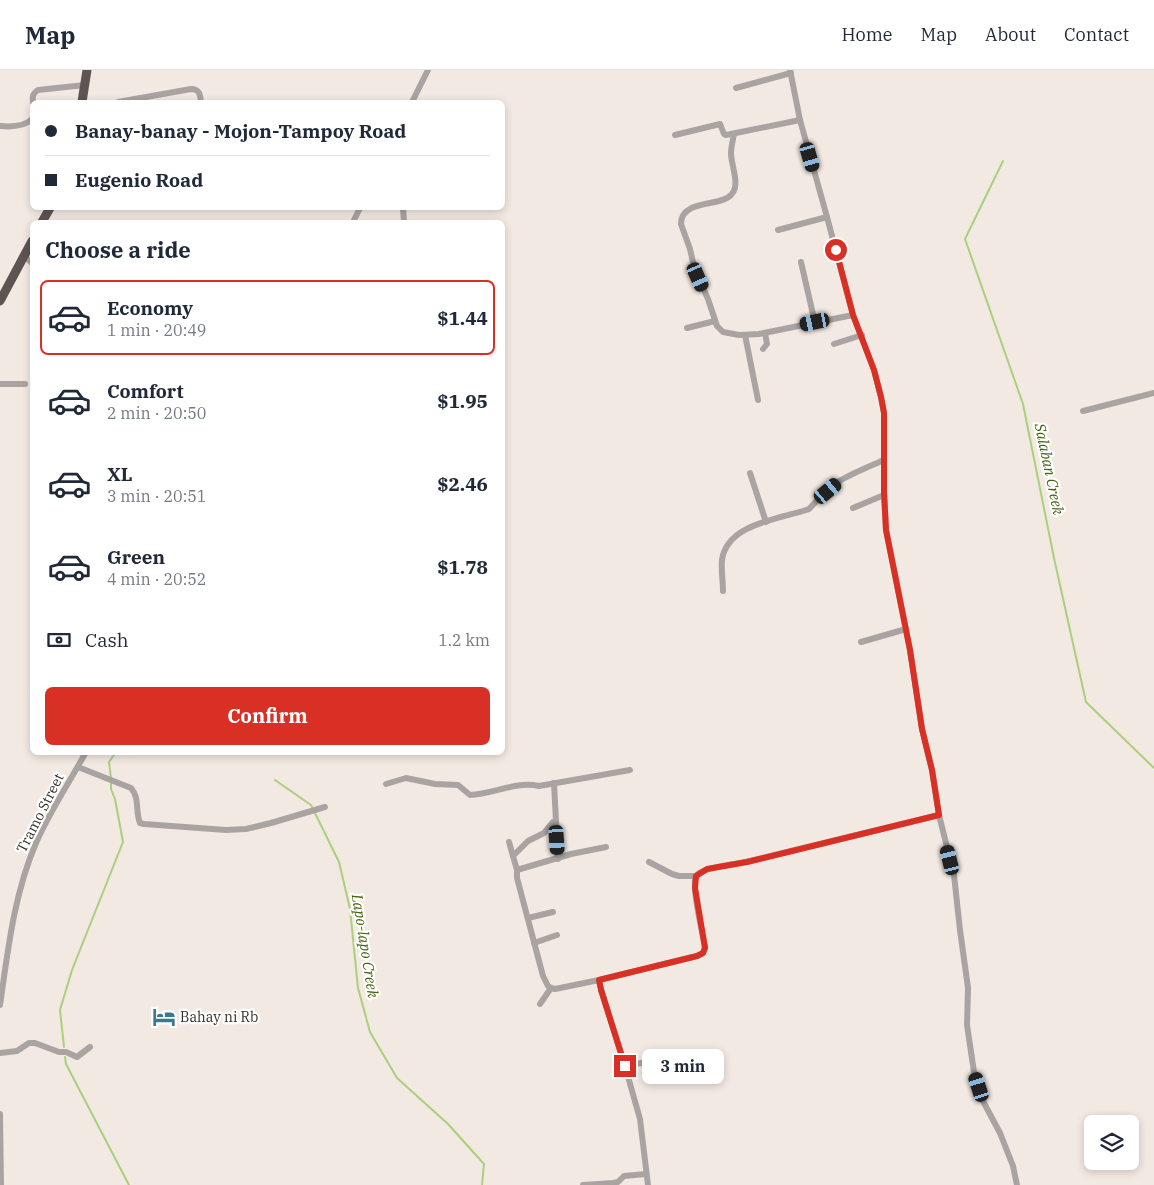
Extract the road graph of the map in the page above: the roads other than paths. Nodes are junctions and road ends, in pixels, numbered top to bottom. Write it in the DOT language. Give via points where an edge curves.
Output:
graph roads {
  1 [pos="87,70"];
  2 [pos="428,70"];
  3 [pos="790,72"];
  4 [pos="85,85"];
  5 [pos="736,88"];
  6 [pos="33,100"];
  7 [pos="82,100"];
  8 [pos="129,100"];
  9 [pos="201,100"];
  10 [pos="413,100"];
  11 [pos="800,120"];
  12 [pos="30,121"];
  13 [pos="0,126"];
  14 [pos="676,134"];
  15 [pos="734,134"];
  16 [pos="827,217"];
  17 [pos="778,230"];
  18 [pos="30,245"];
  19 [pos="24,256"];
  20 [pos="30,260"];
  21 [pos="800,262"];
  22 [pos="0,301"];
  23 [pos="853,315"];
  24 [pos="715,321"];
  25 [pos="815,322"];
  26 [pos="686,328"];
  27 [pos="765,333"];
  28 [pos="745,335"];
  29 [pos="862,336"];
  30 [pos="834,344"];
  31 [pos="764,348"];
  32 [pos="0,384"];
  33 [pos="25,384"];
  34 [pos="1154,394"];
  35 [pos="758,400"];
  36 [pos="1083,410"];
  37 [pos="884,460"];
  38 [pos="750,473"];
  39 [pos="884,495"];
  40 [pos="853,508"];
  41 [pos="766,522"];
  42 [pos="723,591"];
  43 [pos="906,629"];
  44 [pos="861,642"];
  45 [pos="84,755"];
  46 [pos="78,767"];
  47 [pos="630,770"];
  48 [pos="554,783"];
  49 [pos="386,784"];
  50 [pos="325,807"];
  51 [pos="939,815"];
  52 [pos="553,822"];
  53 [pos="509,842"];
  54 [pos="606,847"];
  55 [pos="513,856"];
  56 [pos="558,859"];
  57 [pos="649,862"];
  58 [pos="516,870"];
  59 [pos="696,876"];
  60 [pos="553,912"];
  61 [pos="528,918"];
  62 [pos="557,936"];
  63 [pos="534,943"];
  64 [pos="599,980"];
  65 [pos="551,988"];
  66 [pos="540,1004"];
  67 [pos="0,1006"];
  68 [pos="90,1047"];
  69 [pos="0,1053"];
  70 [pos="625,1066"];
  71 [pos="674,1078"];
  72 [pos="0,1114"];
  73 [pos="646,1174"];
  74 [pos="1,1185"];
  75 [pos="583,1185"];
  76 [pos="648,1185"];
  77 [pos="1018,1185"];
  1 -- 4 [label="highway"];
  2 -- 10 [label="street"];
  3 -- 5 [label="street"];
  3 -- 11 [label="street"];
  4 -- 6 [label="street" via="38,90"];
  4 -- 7 [label="highway"];
  8 -- 9 [label="street" via="191,89 198,91"];
  11 -- 15 [label="street"];
  11 -- 16 [label="street"];
  12 -- 13 [label="street" via="24,125"];
  14 -- 15 [label="street" via="719,124 724,134"];
  15 -- 24 [label="street" via="731,154 736,183 734,192 728,198 689,210 681,220 694,268"];
  16 -- 17 [label="street"];
  16 -- 23 [label="street"];
  18 -- 19 [label="highway"];
  19 -- 20 [label="street"];
  19 -- 22 [label="highway"];
  21 -- 25 [label="street"];
  23 -- 25 [label="street"];
  23 -- 29 [label="street"];
  24 -- 26 [label="street"];
  24 -- 28 [label="street" via="722,332"];
  25 -- 27 [label="street"];
  27 -- 28 [label="street"];
  27 -- 31 [label="street" via="767,344"];
  28 -- 35 [label="street"];
  29 -- 30 [label="street"];
  29 -- 37 [label="street" via="884,413"];
  32 -- 33 [label="street"];
  34 -- 36 [label="street"];
  37 -- 39 [label="street"];
  37 -- 41 [label="street" via="840,481 809,509"];
  38 -- 41 [label="street"];
  39 -- 40 [label="street"];
  39 -- 43 [label="street" via="886,530"];
  41 -- 42 [label="street" via="741,531 725,549 722,559"];
  43 -- 44 [label="street"];
  43 -- 51 [label="street"];
  45 -- 46 [label="street, Tramo Street"];
  46 -- 50 [label="street" via="131,788 137,800 138,818 144,824 246,829"];
  46 -- 67 [label="street, Tramo Street" via="44,827 24,877 11,927"];
  47 -- 48 [label="street"];
  48 -- 49 [label="street" via="529,784 470,795 458,785 406,778"];
  48 -- 56 [label="street"];
  51 -- 59 [label="street" via="707,869"];
  51 -- 77 [label="street" via="954,875 968,988 967,1025 974,1072"];
  52 -- 55 [label="street" via="544,833 528,841"];
  53 -- 55 [label="street"];
  54 -- 56 [label="street"];
  55 -- 58 [label="street"];
  56 -- 58 [label="street"];
  57 -- 59 [label="street" via="672,874"];
  58 -- 61 [label="street"];
  59 -- 64 [label="street" via="703,953"];
  60 -- 61 [label="street"];
  61 -- 63 [label="street"];
  62 -- 63 [label="street"];
  63 -- 65 [label="street" via="543,976"];
  64 -- 65 [label="street"];
  64 -- 70 [label="street"];
  65 -- 66 [label="street"];
  68 -- 69 [label="street" via="77,1057 35,1043 17,1051"];
  70 -- 71 [label="street" via="668,1058"];
  70 -- 73 [label="street" via="640,1119"];
  72 -- 74 [label="street"];
  73 -- 75 [label="street" via="624,1176 613,1183"];
  73 -- 76 [label="street"];
}
